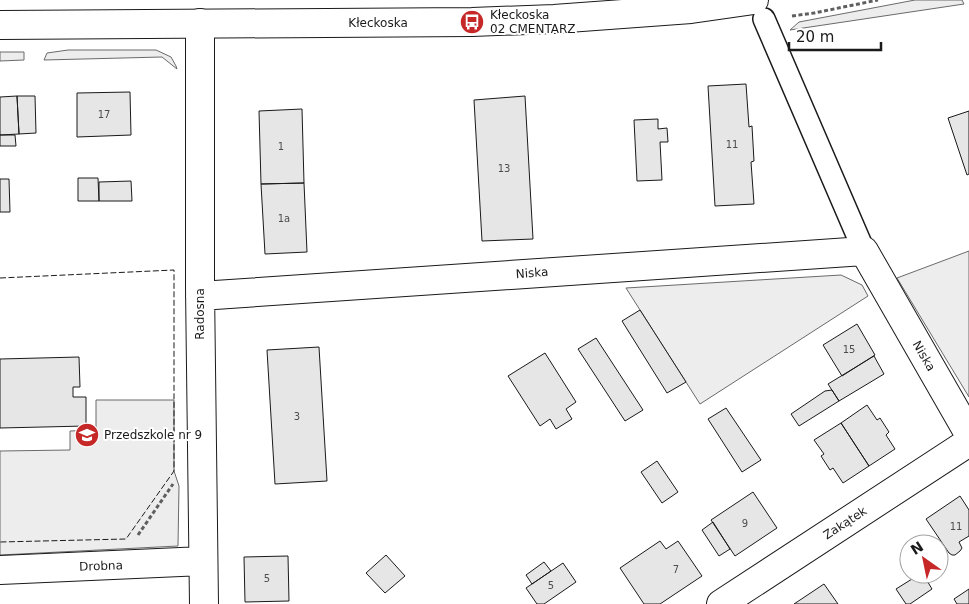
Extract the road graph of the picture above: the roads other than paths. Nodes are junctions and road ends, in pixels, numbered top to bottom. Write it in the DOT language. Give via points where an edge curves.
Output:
graph roads {
  1 [pos="759,10"];
  2 [pos="200,23"];
  3 [pos="0,25"];
  4 [pos="864,251"];
  5 [pos="200,296"];
  6 [pos="969,434"];
  7 [pos="969,442"];
  8 [pos="203,561"];
  9 [pos="0,570"];
  10 [pos="204,604"];
  11 [pos="721,604"];
  1 -- 2 [label="street, Kłeckoska" via="691,9 554,19 452,22"];
  1 -- 4 [label="street, Niska"];
  2 -- 3 [label="street, Kłeckoska"];
  2 -- 5 [label="street, Radosna"];
  4 -- 5 [label="street, Niska"];
  4 -- 6 [label="street, Niska"];
  5 -- 8 [label="street, Radosna"];
  7 -- 11 [label="street, Zakątek"];
  8 -- 9 [label="street, Drobna"];
  8 -- 10 [label="street, Radosna"];
}
